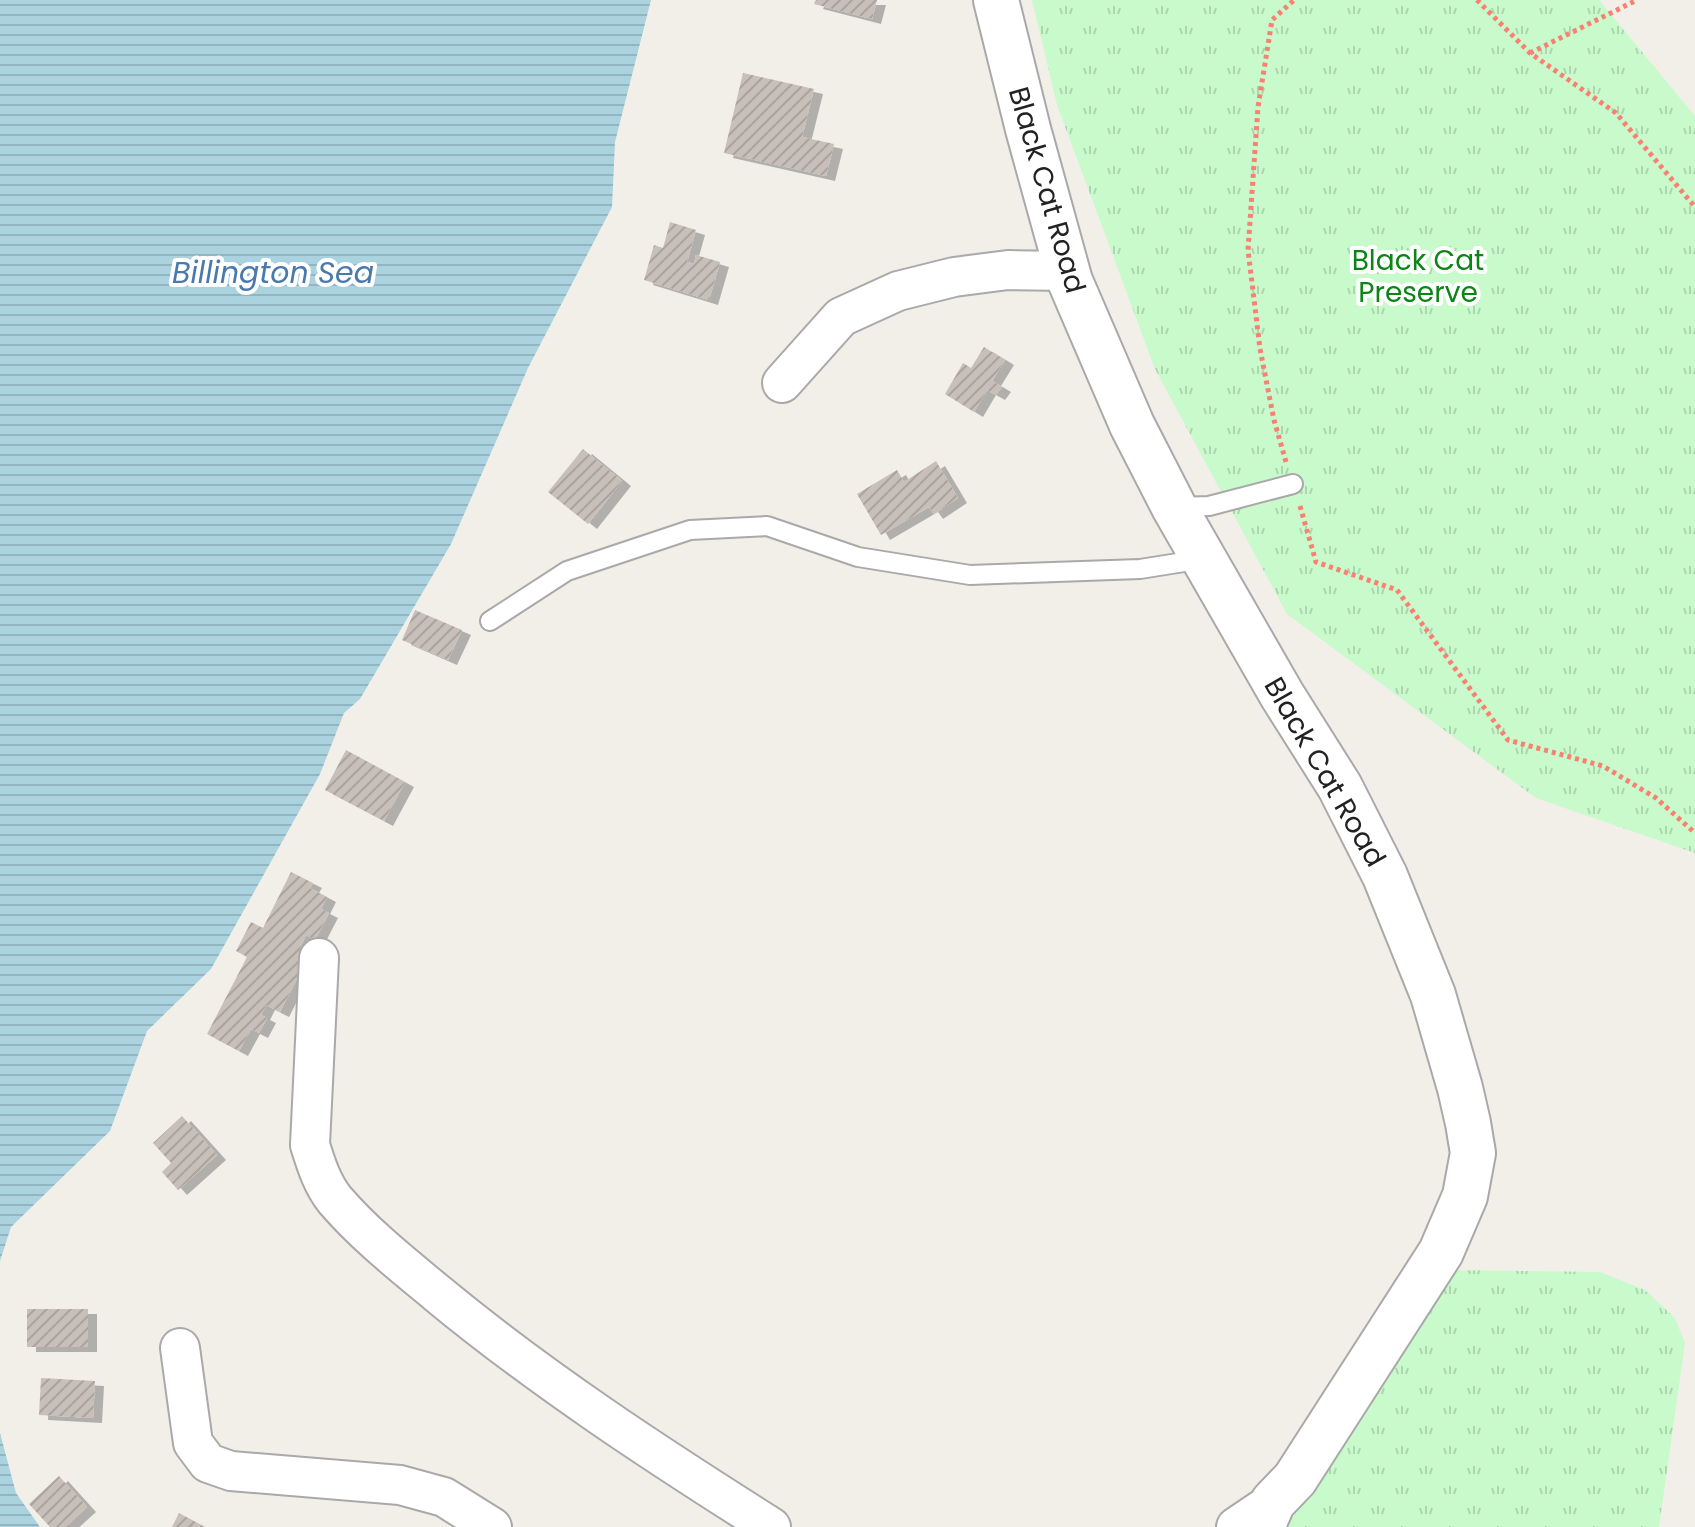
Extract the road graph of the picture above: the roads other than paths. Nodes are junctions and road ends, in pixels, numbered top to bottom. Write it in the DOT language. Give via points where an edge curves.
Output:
graph roads {
  1 [pos="996,0"];
  2 [pos="1067,271"];
  3 [pos="782,383"];
  4 [pos="1293,484"];
  5 [pos="1174,507"];
  6 [pos="1203,559"];
  7 [pos="490,621"];
  8 [pos="319,958"];
  9 [pos="180,1348"];
  10 [pos="1268,1514"];
  11 [pos="492,1527"];
  12 [pos="771,1527"];
  13 [pos="1236,1527"];
  1 -- 2 [label="street, Black Cat Road"];
  2 -- 3 [label="street" via="1008,270 898,291 841,317"];
  2 -- 5 [label="street, Black Cat Road" via="1132,425"];
  4 -- 5 [label="lane" via="1209,506"];
  5 -- 6 [label="street, Black Cat Road"];
  6 -- 7 [label="lane" via="1140,569 970,575 858,557 767,526 690,530 567,571"];
  6 -- 10 [label="street, Black Cat Road" via="1340,787 1385,876 1433,995 1473,1153 1465,1196 1441,1252"];
  8 -- 12 [label="street" via="310,1145 334,1199 397,1260 493,1339"];
  9 -- 11 [label="street" via="193,1443 208,1463 231,1471 400,1485 444,1497"];
  10 -- 13 [label="street"];
}
